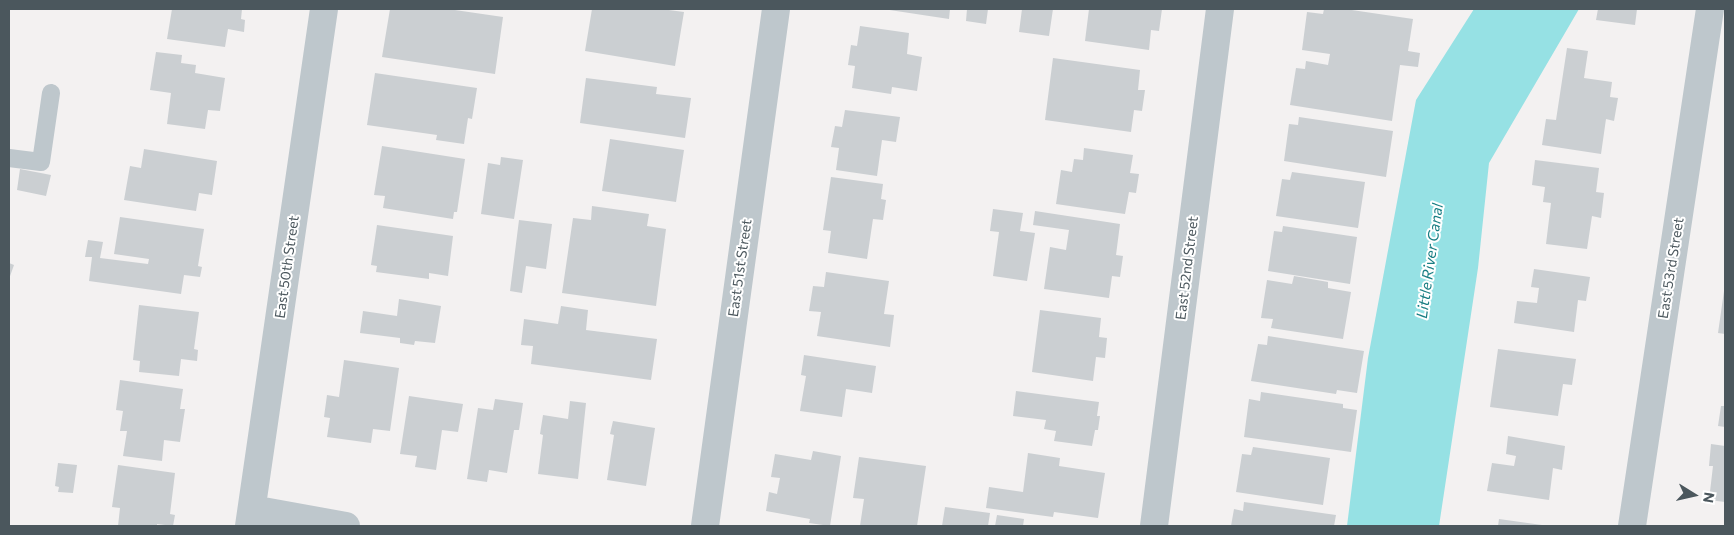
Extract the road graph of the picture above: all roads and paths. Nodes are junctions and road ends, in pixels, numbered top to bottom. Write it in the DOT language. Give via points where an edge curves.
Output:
graph roads {
  1 [pos="324,9"];
  2 [pos="776,9"];
  3 [pos="1220,9"];
  4 [pos="1710,9"];
  5 [pos="51,93"];
  6 [pos="9,158"];
  7 [pos="250,518"];
  8 [pos="346,526"];
  9 [pos="705,526"];
  10 [pos="1154,526"];
  11 [pos="1632,526"];
  1 -- 7 [label="street, East 50th Street"];
  2 -- 9 [label="street, East 51st Street"];
  3 -- 10 [label="street, East 52nd Street"];
  4 -- 11 [label="street, East 53rd Street"];
  5 -- 6 [label="lane" via="41,162"];
  7 -- 8 [label="street"];
}
